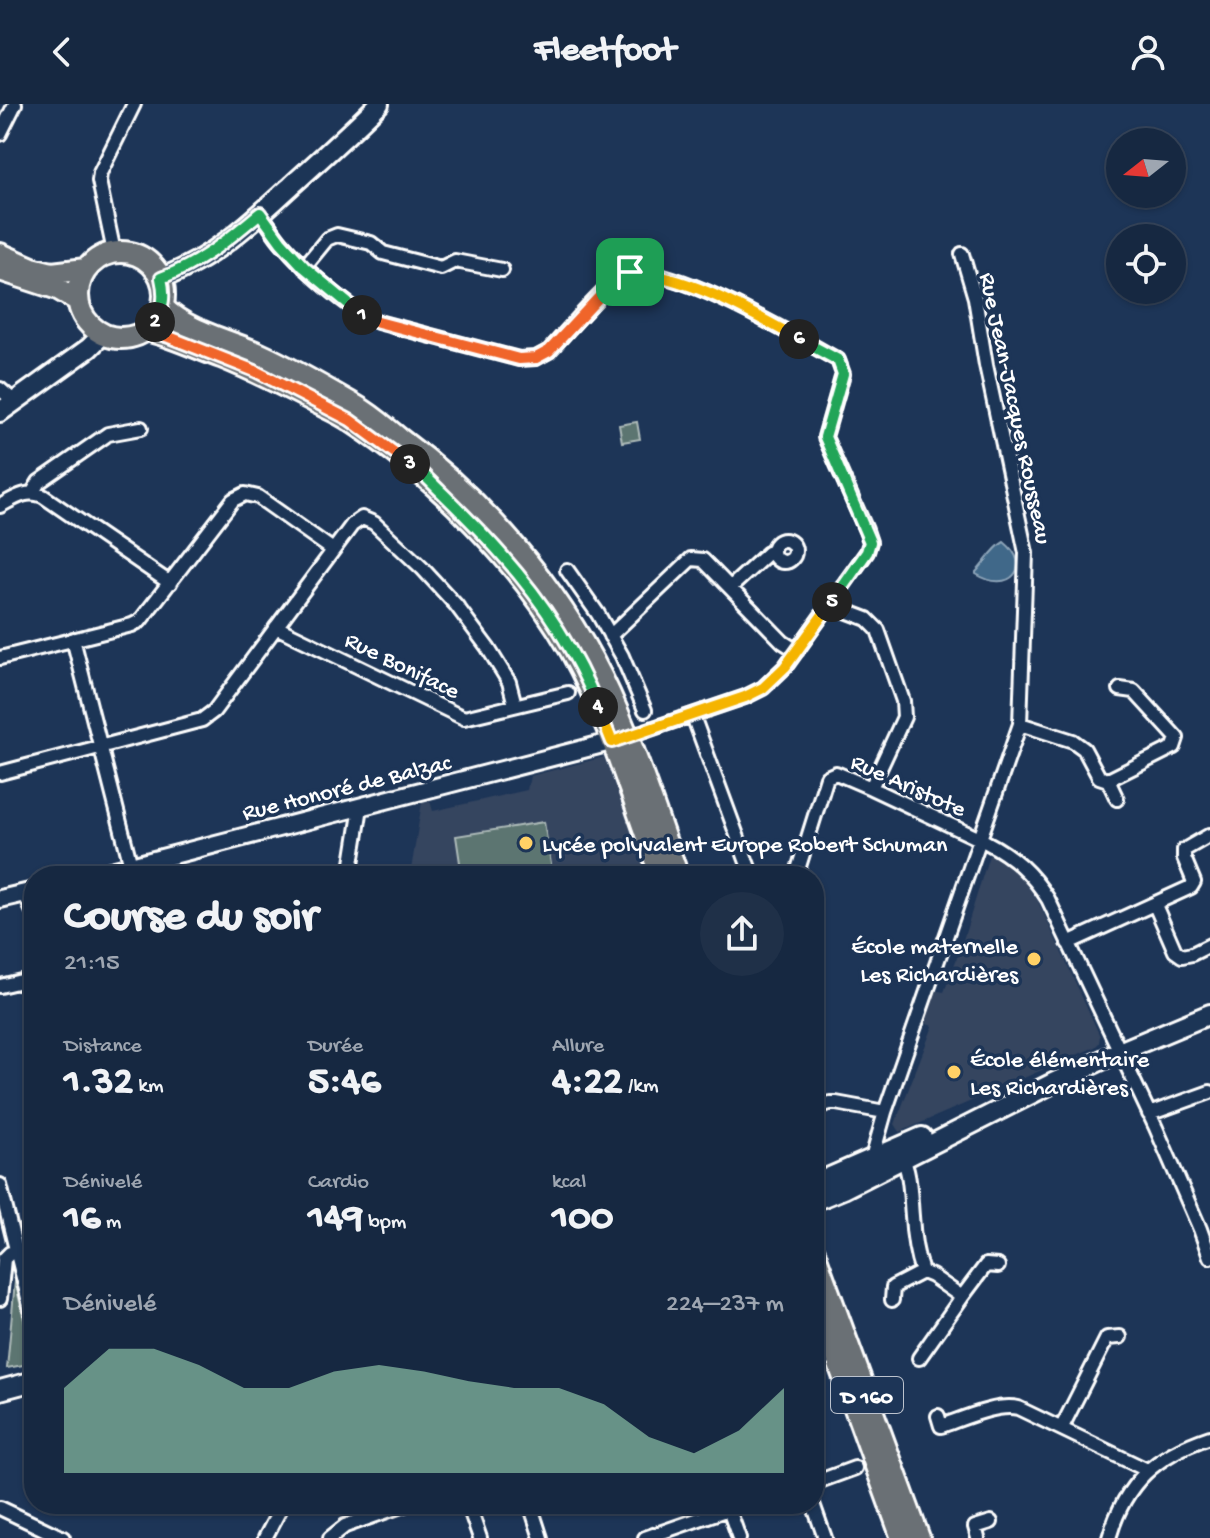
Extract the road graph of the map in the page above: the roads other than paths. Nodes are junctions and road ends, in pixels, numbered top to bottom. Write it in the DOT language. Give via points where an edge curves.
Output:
graph roads {
  1 [pos="15,104"];
  2 [pos="134,104"];
  3 [pos="379,104"];
  4 [pos="0,134"];
  5 [pos="260,213"];
  6 [pos="114,252"];
  7 [pos="0,254"];
  8 [pos="962,254"];
  9 [pos="304,267"];
  10 [pos="86,269"];
  11 [pos="0,270"];
  12 [pos="502,270"];
  13 [pos="161,278"];
  14 [pos="77,300"];
  15 [pos="163,307"];
  16 [pos="146,330"];
  17 [pos="102,335"];
  18 [pos="0,389"];
  19 [pos="7,407"];
  20 [pos="141,428"];
  21 [pos="33,492"];
  22 [pos="0,506"];
  23 [pos="333,550"];
  24 [pos="773,552"];
  25 [pos="567,570"];
  26 [pos="170,583"];
  27 [pos="731,587"];
  28 [pos="830,605"];
  29 [pos="276,627"];
  30 [pos="610,636"];
  31 [pos="73,639"];
  32 [pos="797,651"];
  33 [pos="0,658"];
  34 [pos="1120,689"];
  35 [pos="568,693"];
  36 [pos="515,705"];
  37 [pos="645,710"];
  38 [pos="693,716"];
  39 [pos="1020,724"];
  40 [pos="620,740"];
  41 [pos="101,748"];
  42 [pos="0,773"];
  43 [pos="1108,780"];
  44 [pos="871,788"];
  45 [pos="1117,799"];
  46 [pos="361,807"];
  47 [pos="1210,835"];
  48 [pos="980,839"];
  49 [pos="123,866"];
  50 [pos="139,866"];
  51 [pos="352,866"];
  52 [pos="658,866"];
  53 [pos="674,866"];
  54 [pos="748,866"];
  55 [pos="799,866"];
  56 [pos="24,893"];
  57 [pos="0,899"];
  58 [pos="1155,905"];
  59 [pos="1068,943"];
  60 [pos="1210,945"];
  61 [pos="24,980"];
  62 [pos="0,986"];
  63 [pos="1210,1014"];
  64 [pos="1119,1052"];
  65 [pos="1210,1092"];
  66 [pos="824,1104"];
  67 [pos="885,1112"];
  68 [pos="1149,1114"];
  69 [pos="901,1153"];
  70 [pos="880,1163"];
  71 [pos="824,1181"];
  72 [pos="0,1185"];
  73 [pos="824,1197"];
  74 [pos="24,1250"];
  75 [pos="17,1252"];
  76 [pos="1210,1257"];
  77 [pos="998,1266"];
  78 [pos="922,1272"];
  79 [pos="824,1279"];
  80 [pos="24,1281"];
  81 [pos="962,1297"];
  82 [pos="0,1299"];
  83 [pos="892,1300"];
  84 [pos="824,1322"];
  85 [pos="1120,1337"];
  86 [pos="836,1355"];
  87 [pos="919,1358"];
  88 [pos="824,1359"];
  89 [pos="24,1384"];
  90 [pos="0,1390"];
  91 [pos="938,1416"];
  92 [pos="1062,1427"];
  93 [pos="1210,1437"];
  94 [pos="855,1468"];
  95 [pos="1147,1470"];
  96 [pos="824,1479"];
  97 [pos="0,1508"];
  98 [pos="276,1514"];
  99 [pos="379,1514"];
  100 [pos="472,1514"];
  101 [pos="533,1514"];
  102 [pos="707,1514"];
  103 [pos="731,1514"];
  104 [pos="817,1514"];
  105 [pos="991,1522"];
  106 [pos="63,1538"];
  107 [pos="265,1538"];
  108 [pos="330,1538"];
  109 [pos="480,1538"];
  110 [pos="541,1538"];
  111 [pos="645,1538"];
  112 [pos="739,1538"];
  113 [pos="825,1538"];
  114 [pos="902,1538"];
  115 [pos="919,1538"];
  116 [pos="978,1538"];
  117 [pos="1109,1538"];
  1 -- 4 [label="street"];
  2 -- 6 [label="street" via="100,173"];
  3 -- 5 [label="main road"];
  5 -- 9 [label="street"];
  5 -- 13 [label="main road" via="199,261"];
  6 -- 10 [label="main road" via="98,257"];
  6 -- 13 [label="main road" via="142,257"];
  7 -- 10 [label="main road" via="52,273"];
  8 -- 39 [label="street, Rue Jean-Jacques Rousseau" via="1026,553"];
  9 -- 12 [label="street" via="327,239 337,235 441,268 455,261"];
  9 -- 28 [label="street" via="378,322 519,359 549,351 615,280 630,272 678,281 748,310 838,360 843,374 825,437 870,542"];
  10 -- 14 [label="main road"];
  11 -- 14 [label="main road"];
  13 -- 15 [label="main road"];
  14 -- 17 [label="main road" via="81,314"];
  15 -- 16 [label="main road"];
  15 -- 40 [label="main road" via="177,320 263,355 359,408 434,464 488,516 554,596 596,666"];
  16 -- 17 [label="main road" via="125,339"];
  16 -- 40 [label="main road" via="255,371 350,420 424,475 502,554 542,605"];
  17 -- 19 [label="main road"];
  18 -- 19 [label="street"];
  20 -- 21 [label="street" via="108,434 39,482"];
  21 -- 22 [label="street"];
  21 -- 26 [label="street"];
  23 -- 26 [label="street" via="258,497 245,494 233,500"];
  23 -- 29 [label="street"];
  23 -- 36 [label="street, Rue Boniface" via="362,518 374,523 456,605 509,682"];
  24 -- 27 [label="street"];
  25 -- 30 [label="street"];
  26 -- 31 [label="street" via="140,621"];
  27 -- 30 [label="street" via="703,560 691,559"];
  27 -- 32 [label="street"];
  28 -- 32 [label="street"];
  28 -- 44 [label="street" via="867,619 878,630 903,701 904,717"];
  29 -- 36 [label="street, Rue Boniface" via="464,718"];
  29 -- 41 [label="street" via="202,720"];
  30 -- 37 [label="street"];
  31 -- 33 [label="street"];
  31 -- 41 [label="street"];
  32 -- 38 [label="street" via="763,688"];
  34 -- 43 [label="street" via="1134,691 1177,738 1174,747"];
  35 -- 36 [label="street, Rue Boniface"];
  38 -- 40 [label="street"];
  38 -- 54 [label="street"];
  39 -- 43 [label="street" via="1073,741 1084,749 1099,777"];
  39 -- 48 [label="street, Rue Jean-Jacques Rousseau"];
  40 -- 46 [label="street, Rue Honoré de Balzac"];
  40 -- 52 [label="main road"];
  40 -- 53 [label="main road"];
  41 -- 42 [label="street"];
  41 -- 49 [label="street"];
  43 -- 45 [label="street"];
  44 -- 48 [label="street, Rue Aristote"];
  44 -- 55 [label="street, Rue Aristote" via="836,773 827,777"];
  46 -- 50 [label="street, Rue Honoré de Balzac"];
  46 -- 51 [label="street"];
  47 -- 58 [label="street" via="1184,850 1191,887"];
  48 -- 59 [label="street, Rue Aristote" via="1002,850 1037,882"];
  48 -- 67 [label="street, Rue Jean-Jacques Rousseau"];
  56 -- 57 [label="street"];
  58 -- 59 [label="street"];
  58 -- 60 [label="street" via="1175,951 1182,956"];
  59 -- 64 [label="street, Rue Aristote"];
  61 -- 62 [label="street"];
  63 -- 64 [label="main road"];
  64 -- 68 [label="street, Rue Aristote"];
  64 -- 69 [label="main road"];
  65 -- 68 [label="street"];
  66 -- 67 [label="street"];
  67 -- 70 [label="street, Rue Jean-Jacques Rousseau" via="874,1151"];
  68 -- 76 [label="street, Rue Aristote"];
  69 -- 70 [label="main road"];
  69 -- 78 [label="street" via="910,1179"];
  70 -- 71 [label="main road"];
  70 -- 73 [label="main road"];
  72 -- 75 [label="street"];
  74 -- 75 [label="street"];
  75 -- 80 [label="street"];
  75 -- 82 [label="street" via="4,1259"];
  77 -- 81 [label="street" via="986,1265"];
  78 -- 81 [label="street"];
  78 -- 83 [label="street" via="893,1287"];
  79 -- 115 [label="main road, D 160"];
  81 -- 87 [label="street"];
  84 -- 86 [label="main road, D 160"];
  85 -- 92 [label="street" via="1107,1338"];
  86 -- 88 [label="street"];
  86 -- 114 [label="main road, D 160"];
  89 -- 90 [label="main road"];
  91 -- 92 [label="street" via="941,1426 1009,1406"];
  92 -- 95 [label="street"];
  93 -- 95 [label="street" via="1184,1446"];
  94 -- 96 [label="street"];
  95 -- 117 [label="street" via="1123,1502"];
  97 -- 106 [label="street"];
  98 -- 107 [label="street"];
  99 -- 108 [label="street" via="345,1526"];
  100 -- 109 [label="street"];
  101 -- 110 [label="street"];
  102 -- 111 [label="street"];
  103 -- 112 [label="street"];
  104 -- 113 [label="street"];
  105 -- 116 [label="street" via="975,1527"];
}
